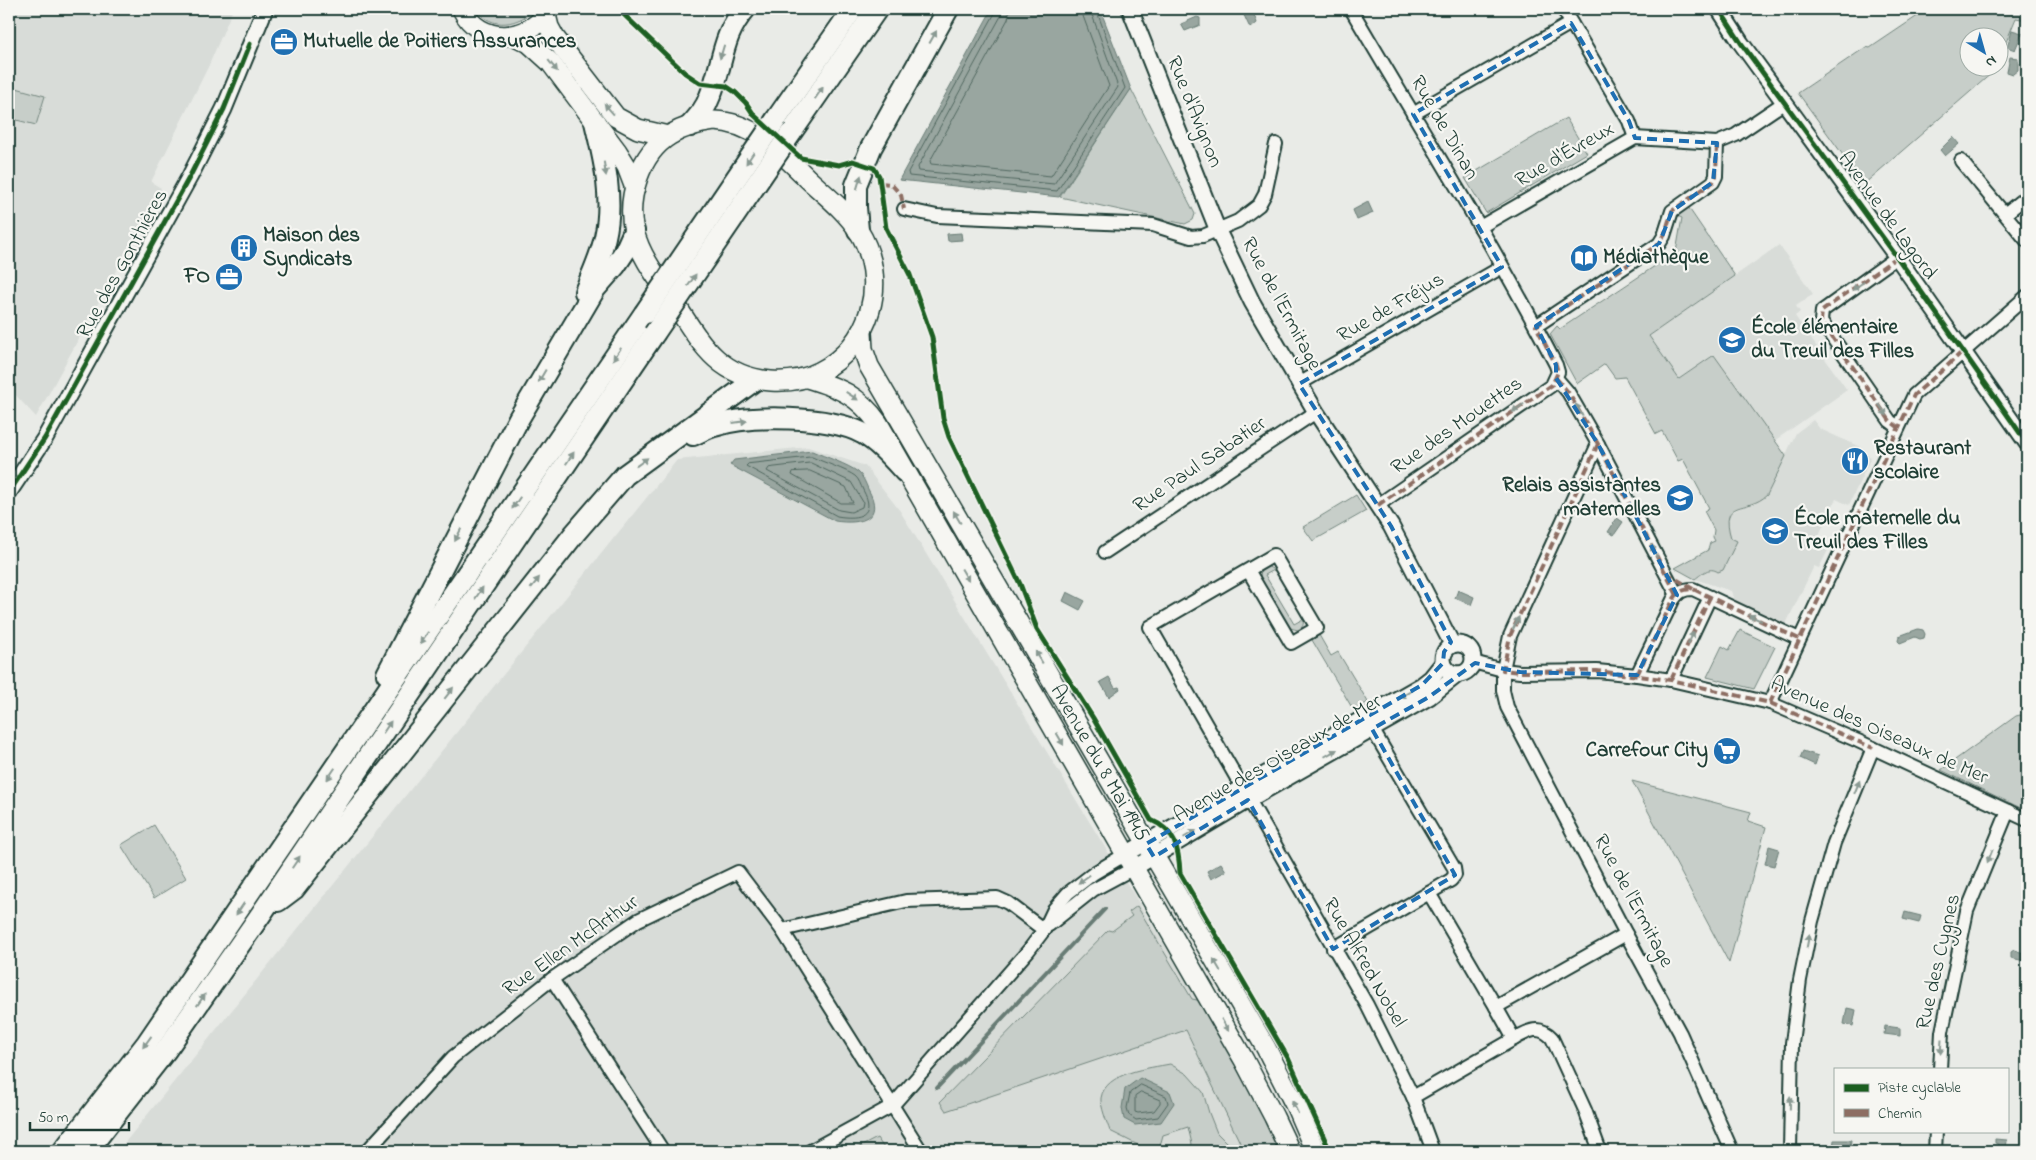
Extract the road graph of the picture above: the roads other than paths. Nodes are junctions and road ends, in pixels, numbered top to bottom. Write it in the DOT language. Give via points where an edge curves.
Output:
graph roads {
  1 [pos="265,9"];
  2 [pos="745,9"];
  3 [pos="852,9"];
  4 [pos="877,9"];
  5 [pos="948,9"];
  6 [pos="1130,9"];
  7 [pos="1351,9"];
  8 [pos="1563,9"];
  9 [pos="1718,9"];
  10 [pos="460,11"];
  11 [pos="548,12"];
  12 [pos="1571,23"];
  13 [pos="515,36"];
  14 [pos="1785,102"];
  15 [pos="1413,114"];
  16 [pos="595,122"];
  17 [pos="690,126"];
  18 [pos="668,136"];
  19 [pos="1635,138"];
  20 [pos="1717,143"];
  21 [pos="1276,144"];
  22 [pos="1960,161"];
  23 [pos="635,188"];
  24 [pos="2027,196"];
  25 [pos="904,209"];
  26 [pos="2004,214"];
  27 [pos="1480,227"];
  28 [pos="858,230"];
  29 [pos="634,231"];
  30 [pos="1218,231"];
  31 [pos="2027,241"];
  32 [pos="1897,257"];
  33 [pos="1502,267"];
  34 [pos="2027,296"];
  35 [pos="1536,326"];
  36 [pos="862,333"];
  37 [pos="567,334"];
  38 [pos="1962,351"];
  39 [pos="807,378"];
  40 [pos="1556,378"];
  41 [pos="755,380"];
  42 [pos="1299,384"];
  43 [pos="1316,412"];
  44 [pos="1898,427"];
  45 [pos="2027,443"];
  46 [pos="1598,444"];
  47 [pos="661,448"];
  48 [pos="905,472"];
  49 [pos="9,492"];
  50 [pos="1378,505"];
  51 [pos="1105,552"];
  52 [pos="1248,570"];
  53 [pos="1666,574"];
  54 [pos="1693,589"];
  55 [pos="1677,594"];
  56 [pos="1710,597"];
  57 [pos="1800,639"];
  58 [pos="1452,644"];
  59 [pos="1473,662"];
  60 [pos="1443,663"];
  61 [pos="1503,670"];
  62 [pos="1458,674"];
  63 [pos="1637,675"];
  64 [pos="1671,680"];
  65 [pos="1770,703"];
  66 [pos="1369,724"];
  67 [pos="359,734"];
  68 [pos="1873,748"];
  69 [pos="1245,794"];
  70 [pos="2008,811"];
  71 [pos="2027,820"];
  72 [pos="1150,850"];
  73 [pos="1130,861"];
  74 [pos="1429,893"];
  75 [pos="259,916"];
  76 [pos="782,930"];
  77 [pos="1044,930"];
  78 [pos="1626,934"];
  79 [pos="1334,949"];
  80 [pos="552,979"];
  81 [pos="1496,1007"];
  82 [pos="1514,1039"];
  83 [pos="1940,1068"];
  84 [pos="1413,1097"];
  85 [pos="892,1106"];
  86 [pos="1936,1132"];
  87 [pos="63,1151"];
  88 [pos="87,1151"];
  89 [pos="367,1151"];
  90 [pos="663,1151"];
  91 [pos="810,1151"];
  92 [pos="922,1151"];
  93 [pos="1290,1151"];
  94 [pos="1315,1151"];
  95 [pos="1433,1151"];
  96 [pos="1600,1151"];
  97 [pos="1732,1151"];
  98 [pos="1790,1151"];
  99 [pos="1935,1151"];
  1 -- 49 [label="street, Rue des Gonthières" via="224,109 190,176 45,438"];
  2 -- 17 [label="highway, one-way" via="729,33 710,98"];
  3 -- 67 [label="highway, one-way, bridge"];
  75 -- 4 [label="highway, one-way, bridge"];
  28 -- 5 [label="highway, one-way" via="856,185 871,148"];
  6 -- 30 [label="street, Rue d'Avignon"];
  7 -- 15 [label="street, Rue de Dinan"];
  8 -- 12 [label="street"];
  9 -- 14 [label="street, Avenue de Lagord"];
  10 -- 13 [label="main road, Avenue du 8 Mai 1945" via="477,27 492,35"];
  11 -- 13 [label="main road" via="527,32"];
  18 -- 11 [label="main road, one-way" via="638,129 616,116 555,38 549,27"];
  12 -- 15 [label="street"];
  12 -- 19 [label="street" via="1630,121"];
  13 -- 16 [label="main road, Avenue du 8 Mai 1945, one-way" via="529,43 550,62"];
  14 -- 20 [label="street, Rue d'Évreux" via="1736,136"];
  14 -- 32 [label="street, Avenue de Lagord"];
  15 -- 27 [label="street, Rue de Dinan"];
  16 -- 23 [label="main road, Avenue du 8 Mai 1945" via="627,167"];
  16 -- 37 [label="highway, one-way" via="606,168 608,216 600,256"];
  17 -- 18 [label="main road, Avenue du 8 Mai 1945"];
  17 -- 28 [label="main road, Avenue du 8 Mai 1945" via="722,122 744,127 760,136 783,154"];
  18 -- 23 [label="main road, Avenue du 8 Mai 1945" via="642,168"];
  19 -- 20 [label="street, Rue d'Évreux"];
  19 -- 27 [label="street, Rue d'Évreux"];
  20 -- 35 [label="street" via="1713,182 1672,211 1659,244"];
  21 -- 30 [label="street" via="1265,194 1259,205 1238,222"];
  22 -- 26 [label="street"];
  23 -- 29 [label="main road, Avenue du 8 Mai 1945"];
  24 -- 26 [label="street"];
  25 -- 30 [label="street, Rue de l'Ermitage" via="937,216 1153,225 1190,237"];
  26 -- 31 [label="street"];
  27 -- 33 [label="street, Rue de Dinan"];
  28 -- 36 [label="main road, Avenue du 8 Mai 1945" via="870,252 874,270 874,293"];
  29 -- 37 [label="highway" via="625,251 595,289"];
  29 -- 41 [label="main road, Avenue du 8 Mai 1945" via="644,256 703,346 717,361"];
  30 -- 42 [label="street, Rue de l'Ermitage" via="1252,302"];
  32 -- 38 [label="street, Avenue de Lagord"];
  32 -- 44 [label="street, one-way" via="1822,311 1821,321 1890,421"];
  33 -- 35 [label="street, Rue de Dinan"];
  33 -- 42 [label="street, Rue de Fréjus"];
  34 -- 38 [label="street"];
  35 -- 40 [label="street, Rue de Dinan" via="1556,365"];
  36 -- 39 [label="main road, Avenue du 8 Mai 1945" via="838,361"];
  72 -- 36 [label="main road, Avenue du 8 Mai 1945, one-way" via="869,366"];
  37 -- 67 [label="highway, one-way" via="518,418 372,698"];
  38 -- 44 [label="street" via="1914,395"];
  38 -- 45 [label="street, Avenue de Lagord"];
  39 -- 41 [label="main road, Avenue du 8 Mai 1945"];
  39 -- 48 [label="main road, Avenue du 8 Mai 1945, one-way" via="845,392 868,408"];
  46 -- 40 [label="street, one-way" via="1568,392"];
  40 -- 50 [label="street, Rue des Mouettes, one-way" via="1552,385"];
  41 -- 47 [label="highway"];
  42 -- 43 [label="street, Rue de l'Ermitage"];
  43 -- 50 [label="street, Rue de l'Ermitage"];
  43 -- 51 [label="street, Rue Paul Sabatier"];
  44 -- 57 [label="street"];
  53 -- 46 [label="street, one-way"];
  61 -- 46 [label="street, Rue de l'Ermitage, one-way" via="1510,636"];
  47 -- 48 [label="highway, one-way" via="716,425 750,420 814,420 864,434"];
  75 -- 47 [label="highway, one-way" via="294,889 624,475"];
  48 -- 73 [label="main road, Avenue du 8 Mai 1945, one-way"];
  50 -- 58 [label="street, Rue de l'Ermitage"];
  52 -- 52 [label="street" via="1291,643 1317,628 1274,555"];
  52 -- 69 [label="street, Rue Alfred Nobel" via="1150,627"];
  53 -- 54 [label="street"];
  53 -- 55 [label="street"];
  54 -- 55 [label="street"];
  54 -- 56 [label="street"];
  55 -- 63 [label="street"];
  57 -- 56 [label="street, one-way"];
  64 -- 56 [label="street, one-way"];
  57 -- 65 [label="street"];
  58 -- 59 [label="street" via="1466,646 1472,653"];
  58 -- 60 [label="street" via="1444,652"];
  59 -- 61 [label="street, Avenue des Oiseaux de Mer"];
  59 -- 62 [label="street" via="1467,671"];
  60 -- 62 [label="street" via="1448,671"];
  60 -- 66 [label="street, Avenue des Oiseaux de Mer, one-way" via="1422,686"];
  61 -- 63 [label="street, Avenue des Oiseaux de Mer" via="1597,671"];
  61 -- 78 [label="street, Rue de l'Ermitage" via="1507,707"];
  62 -- 66 [label="street, Avenue des Oiseaux de Mer" via="1429,697"];
  63 -- 64 [label="street, Avenue des Oiseaux de Mer"];
  64 -- 65 [label="street, Avenue des Oiseaux de Mer"];
  65 -- 68 [label="street, Avenue des Oiseaux de Mer"];
  66 -- 69 [label="street, Avenue des Oiseaux de Mer"];
  66 -- 74 [label="street" via="1454,868 1455,875 1451,880"];
  67 -- 87 [label="highway, one-way" via="147,1043"];
  68 -- 70 [label="street, Avenue des Oiseaux de Mer"];
  98 -- 68 [label="street, one-way" via="1792,1044 1812,921 1834,843"];
  69 -- 72 [label="street, Avenue des Oiseaux de Mer"];
  69 -- 79 [label="street, Rue Alfred Nobel"];
  70 -- 71 [label="street, Avenue des Oiseaux de Mer"];
  70 -- 83 [label="street, Rue des Cygnes, one-way" via="1968,911 1942,1032"];
  72 -- 73 [label="street, Avenue des Oiseaux de Mer"];
  94 -- 72 [label="main road, Avenue du 8 Mai 1945, one-way" via="1266,1048"];
  73 -- 77 [label="street, Avenue des Oiseaux de Mer" via="1094,873 1068,893 1054,909"];
  73 -- 93 [label="main road, Avenue du 8 Mai 1945, one-way" via="1244,1060"];
  74 -- 79 [label="street"];
  74 -- 81 [label="street"];
  88 -- 75 [label="highway, one-way" via="166,1050"];
  76 -- 77 [label="street" via="906,901 997,898"];
  76 -- 80 [label="street, Rue Ellen McArthur" via="738,872 638,920"];
  76 -- 85 [label="street"];
  77 -- 85 [label="street, Avenue des Oiseaux de Mer"];
  78 -- 81 [label="street"];
  78 -- 97 [label="street, Rue de l'Ermitage" via="1680,1033"];
  79 -- 84 [label="street, Rue Alfred Nobel"];
  80 -- 89 [label="street, Rue Ellen McArthur" via="453,1057"];
  80 -- 90 [label="street"];
  81 -- 82 [label="street"];
  82 -- 84 [label="street"];
  82 -- 96 [label="street" via="1535,1029 1545,1031 1552,1038"];
  84 -- 95 [label="street, Rue Alfred Nobel"];
  85 -- 91 [label="street, Avenue des Oiseaux de Mer"];
  85 -- 92 [label="street"];
  86 -- 99 [label="street"];
}
